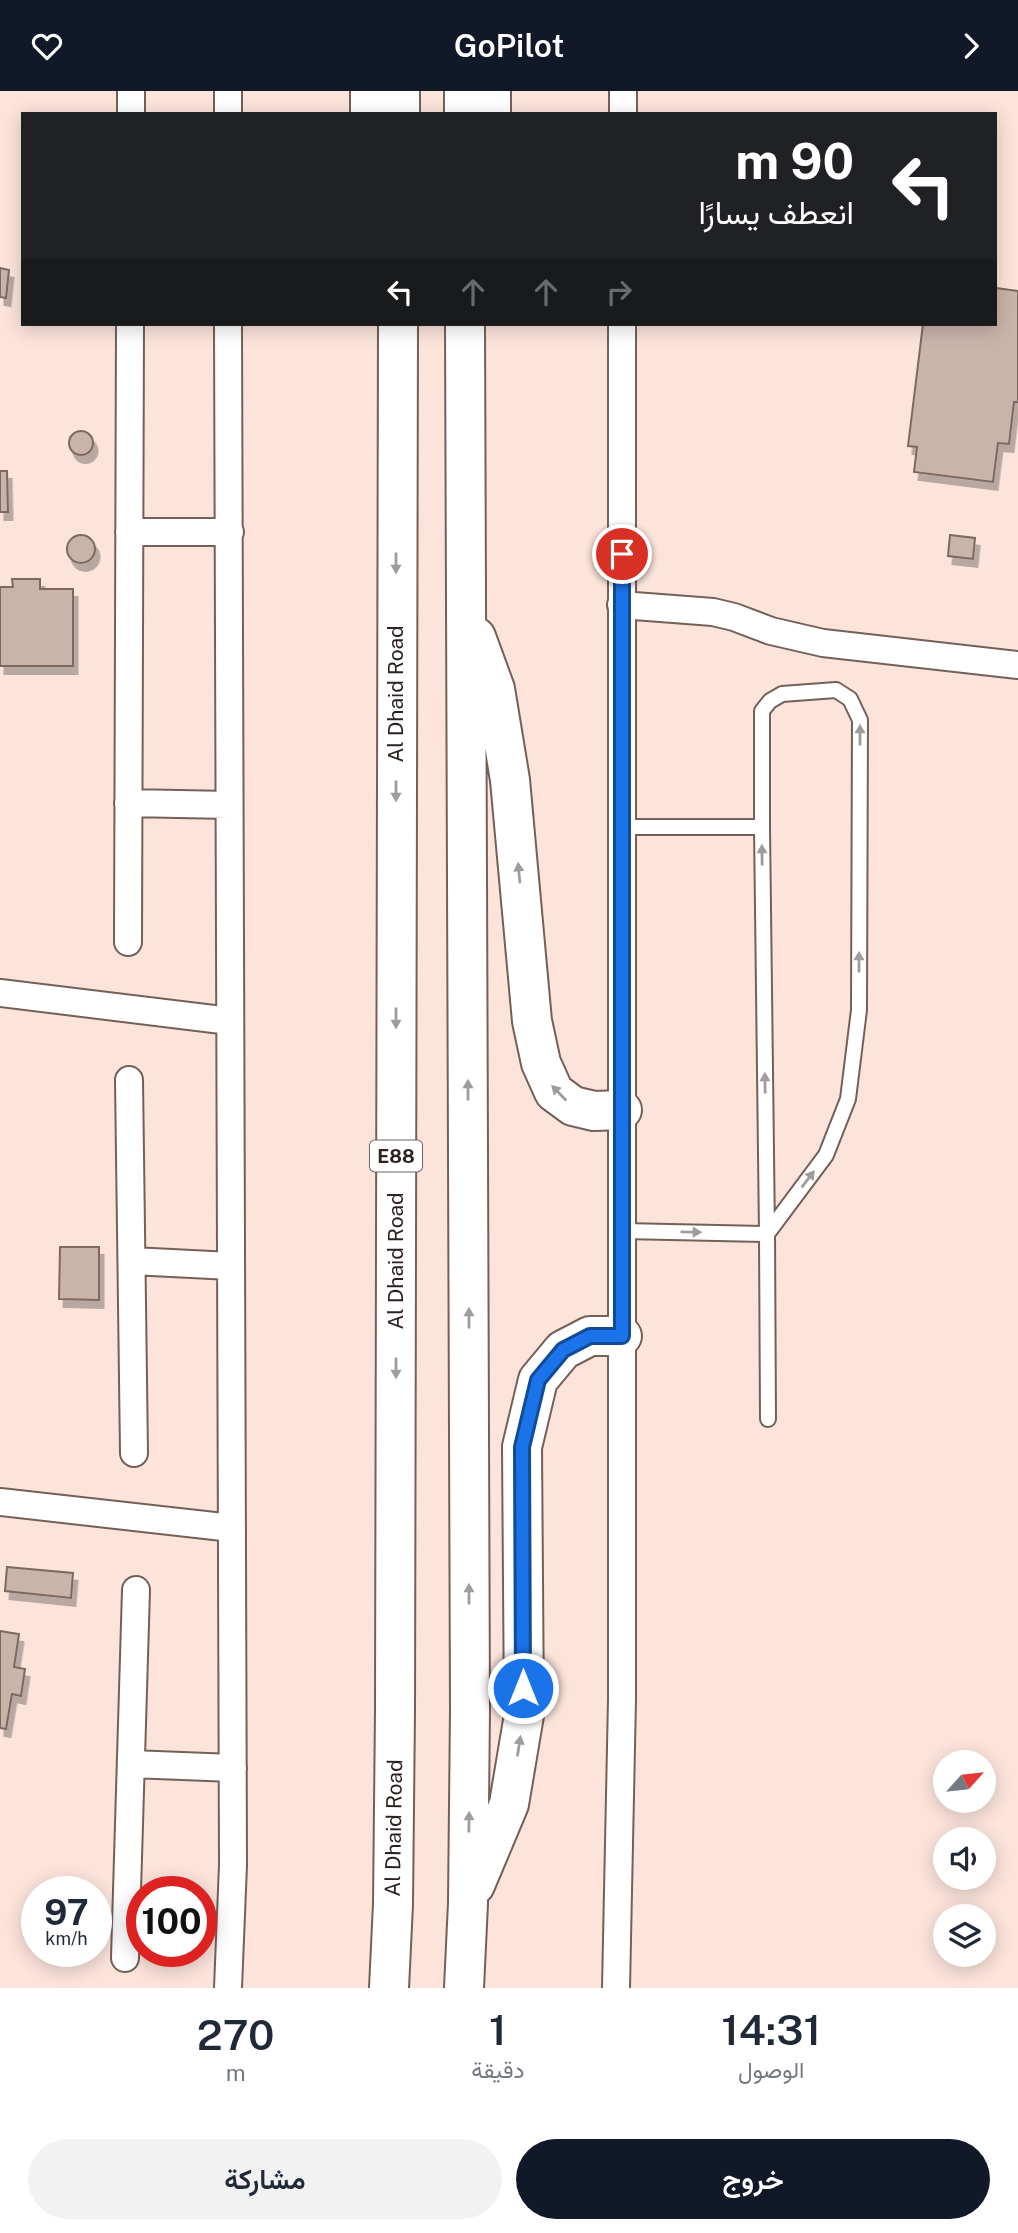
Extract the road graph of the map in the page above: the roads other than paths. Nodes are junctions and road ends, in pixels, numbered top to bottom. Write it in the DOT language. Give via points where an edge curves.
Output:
graph roads {
  1 [pos="131,91"];
  2 [pos="228,91"];
  3 [pos="370,91"];
  4 [pos="400,91"];
  5 [pos="464,91"];
  6 [pos="491,91"];
  7 [pos="623,91"];
  8 [pos="131,112"];
  9 [pos="228,112"];
  10 [pos="370,112"];
  11 [pos="400,112"];
  12 [pos="464,112"];
  13 [pos="491,112"];
  14 [pos="623,112"];
  15 [pos="130,326"];
  16 [pos="228,326"];
  17 [pos="377,326"];
  18 [pos="398,326"];
  19 [pos="465,326"];
  20 [pos="488,326"];
  21 [pos="622,326"];
  22 [pos="396,518"];
  23 [pos="466,521"];
  24 [pos="129,532"];
  25 [pos="230,532"];
  26 [pos="621,605"];
  27 [pos="466,609"];
  28 [pos="1018,665"];
  29 [pos="128,803"];
  30 [pos="229,805"];
  31 [pos="622,827"];
  32 [pos="762,827"];
  33 [pos="128,942"];
  34 [pos="0,993"];
  35 [pos="230,1021"];
  36 [pos="129,1080"];
  37 [pos="622,1110"];
  38 [pos="623,1231"];
  39 [pos="768,1234"];
  40 [pos="132,1261"];
  41 [pos="231,1266"];
  42 [pos="622,1336"];
  43 [pos="768,1419"];
  44 [pos="134,1453"];
  45 [pos="0,1502"];
  46 [pos="232,1528"];
  47 [pos="136,1590"];
  48 [pos="131,1764"];
  49 [pos="233,1768"];
  50 [pos="468,1903"];
  51 [pos="125,1958"];
  52 [pos="228,1988"];
  53 [pos="389,1988"];
  54 [pos="464,1988"];
  55 [pos="616,1988"];
  1 -- 8 [label="street"];
  2 -- 9 [label="street"];
  3 -- 10 [label="highway"];
  4 -- 11 [label="highway"];
  5 -- 12 [label="highway"];
  6 -- 13 [label="highway"];
  7 -- 14 [label="street"];
  15 -- 24 [label="street"];
  16 -- 25 [label="street"];
  17 -- 22 [label="highway"];
  18 -- 22 [label="highway, Al Dhaid Road / E88"];
  19 -- 23 [label="highway"];
  20 -- 23 [label="highway"];
  21 -- 26 [label="street"];
  22 -- 53 [label="highway, Al Dhaid Road / E88, one-way" via="396,1710"];
  23 -- 27 [label="highway"];
  24 -- 25 [label="street"];
  24 -- 29 [label="street"];
  25 -- 30 [label="street"];
  26 -- 28 [label="street" via="713,612 823,643"];
  26 -- 31 [label="street"];
  37 -- 27 [label="highway, one-way" via="573,1106 554,1092 541,1063 532,1021 508,767 495,689"];
  50 -- 27 [label="highway, one-way"];
  29 -- 30 [label="street"];
  29 -- 33 [label="street"];
  30 -- 35 [label="street"];
  31 -- 32 [label="lane"];
  31 -- 37 [label="street"];
  39 -- 32 [label="lane, one-way"];
  39 -- 32 [label="lane, one-way" via="826,1155 848,1099 859,1010 860,720 850,699 836,690 782,694 762,711"];
  34 -- 35 [label="street"];
  35 -- 41 [label="street"];
  36 -- 40 [label="street"];
  37 -- 38 [label="street"];
  38 -- 39 [label="lane, one-way"];
  38 -- 42 [label="street"];
  39 -- 43 [label="lane"];
  40 -- 41 [label="street"];
  40 -- 44 [label="street"];
  41 -- 46 [label="street"];
  50 -- 42 [label="highway, one-way" via="509,1804 524,1714 522,1447 538,1380 563,1350 590,1336"];
  42 -- 55 [label="street"];
  45 -- 46 [label="street"];
  46 -- 49 [label="street"];
  47 -- 48 [label="street"];
  48 -- 49 [label="street"];
  48 -- 51 [label="street"];
  49 -- 52 [label="street"];
  50 -- 54 [label="highway"];
}
